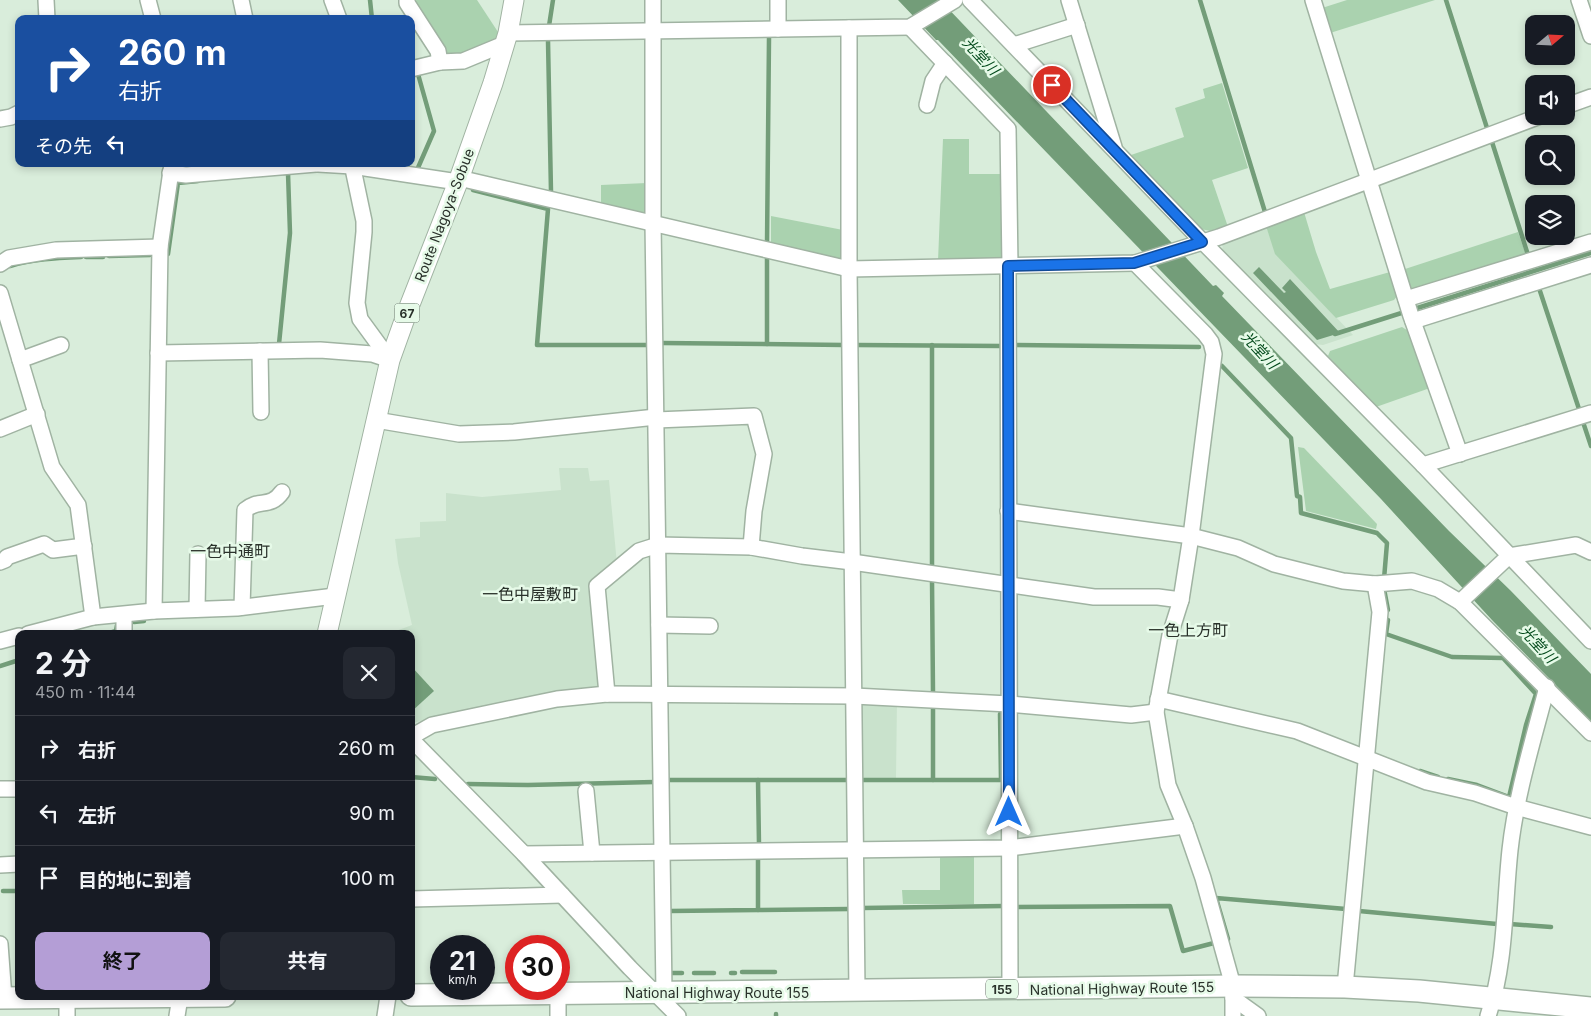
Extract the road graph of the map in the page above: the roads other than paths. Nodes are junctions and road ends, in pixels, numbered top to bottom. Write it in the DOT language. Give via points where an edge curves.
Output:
graph roads {
  1 [pos="46,0"];
  2 [pos="148,0"];
  3 [pos="240,0"];
  4 [pos="332,0"];
  5 [pos="407,0"];
  6 [pos="514,0"];
  7 [pos="653,0"];
  8 [pos="778,0"];
  9 [pos="955,0"];
  10 [pos="970,0"];
  11 [pos="1069,0"];
  12 [pos="1313,0"];
  13 [pos="1579,0"];
  14 [pos="47,15"];
  15 [pos="152,15"];
  16 [pos="244,15"];
  17 [pos="338,15"];
  18 [pos="415,15"];
  19 [pos="415,16"];
  20 [pos="1077,25"];
  21 [pos="911,27"];
  22 [pos="848,28"];
  23 [pos="778,29"];
  24 [pos="653,31"];
  25 [pos="1591,36"];
  26 [pos="506,39"];
  27 [pos="1014,46"];
  28 [pos="440,62"];
  29 [pos="945,63"];
  30 [pos="415,68"];
  31 [pos="1591,97"];
  32 [pos="1575,103"];
  33 [pos="927,105"];
  34 [pos="15,115"];
  35 [pos="0,119"];
  36 [pos="1525,122"];
  37 [pos="1115,151"];
  38 [pos="263,167"];
  39 [pos="352,167"];
  40 [pos="366,167"];
  41 [pos="171,168"];
  42 [pos="458,180"];
  43 [pos="1369,180"];
  44 [pos="653,223"];
  45 [pos="1591,242"];
  46 [pos="1196,243"];
  47 [pos="160,247"];
  48 [pos="1136,262"];
  49 [pos="0,264"];
  50 [pos="1591,265"];
  51 [pos="1009,266"];
  52 [pos="849,269"];
  53 [pos="0,293"];
  54 [pos="1409,310"];
  55 [pos="61,345"];
  56 [pos="260,351"];
  57 [pos="158,353"];
  58 [pos="20,360"];
  59 [pos="390,360"];
  60 [pos="261,412"];
  61 [pos="1591,413"];
  62 [pos="37,414"];
  63 [pos="656,419"];
  64 [pos="376,420"];
  65 [pos="0,429"];
  66 [pos="1460,454"];
  67 [pos="1423,465"];
  68 [pos="282,492"];
  69 [pos="1008,511"];
  70 [pos="1191,536"];
  71 [pos="658,545"];
  72 [pos="84,546"];
  73 [pos="751,547"];
  74 [pos="1591,552"];
  75 [pos="198,554"];
  76 [pos="1505,560"];
  77 [pos="0,562"];
  78 [pos="852,562"];
  79 [pos="1375,584"];
  80 [pos="1009,585"];
  81 [pos="335,596"];
  82 [pos="1181,600"];
  83 [pos="1462,600"];
  84 [pos="242,607"];
  85 [pos="197,609"];
  86 [pos="154,611"];
  87 [pos="124,614"];
  88 [pos="93,616"];
  89 [pos="658,625"];
  90 [pos="710,626"];
  91 [pos="42,630"];
  92 [pos="124,630"];
  93 [pos="329,630"];
  94 [pos="15,637"];
  95 [pos="0,641"];
  96 [pos="1591,641"];
  97 [pos="1547,687"];
  98 [pos="660,693"];
  99 [pos="607,694"];
  100 [pos="854,696"];
  101 [pos="1009,704"];
  102 [pos="1157,706"];
  103 [pos="1591,733"];
  104 [pos="415,736"];
  105 [pos="415,742"];
  106 [pos="1366,759"];
  107 [pos="0,789"];
  108 [pos="15,789"];
  109 [pos="586,791"];
  110 [pos="1516,807"];
  111 [pos="1185,826"];
  112 [pos="1591,827"];
  113 [pos="1009,848"];
  114 [pos="856,849"];
  115 [pos="662,852"];
  116 [pos="592,853"];
  117 [pos="524,854"];
  118 [pos="15,864"];
  119 [pos="0,865"];
  120 [pos="562,894"];
  121 [pos="415,900"];
  122 [pos="0,944"];
  123 [pos="1345,987"];
  124 [pos="1010,989"];
  125 [pos="857,991"];
  126 [pos="659,992"];
  127 [pos="1233,992"];
  128 [pos="505,993"];
  129 [pos="570,993"];
  130 [pos="415,994"];
  131 [pos="2,998"];
  132 [pos="15,1000"];
  133 [pos="16,1000"];
  134 [pos="103,1000"];
  135 [pos="180,1000"];
  136 [pos="387,1000"];
  137 [pos="558,1000"];
  138 [pos="67,1007"];
  139 [pos="1491,1007"];
  140 [pos="1587,1010"];
  141 [pos="178,1016"];
  142 [pos="385,1016"];
  143 [pos="558,1016"];
  144 [pos="678,1016"];
  145 [pos="1233,1016"];
  146 [pos="1258,1016"];
  1 -- 14 [label="street"];
  2 -- 15 [label="street"];
  3 -- 16 [label="street"];
  4 -- 17 [label="street"];
  5 -- 18 [label="street"];
  6 -- 26 [label="main road, Route Nagoya-Sobue / 67"];
  7 -- 24 [label="street"];
  8 -- 23 [label="street"];
  9 -- 21 [label="street"];
  10 -- 27 [label="street"];
  11 -- 20 [label="street"];
  12 -- 43 [label="street"];
  13 -- 25 [label="street"];
  19 -- 28 [label="street" via="438,52"];
  20 -- 27 [label="street"];
  20 -- 37 [label="street"];
  21 -- 22 [label="street"];
  21 -- 29 [label="street"];
  22 -- 23 [label="street"];
  22 -- 52 [label="street"];
  23 -- 24 [label="street"];
  24 -- 26 [label="street"];
  24 -- 44 [label="street"];
  26 -- 28 [label="street" via="463,60"];
  26 -- 42 [label="main road, Route Nagoya-Sobue / 67"];
  27 -- 37 [label="street"];
  28 -- 30 [label="street"];
  29 -- 33 [label="street" via="933,81"];
  29 -- 51 [label="street" via="1008,129"];
  31 -- 32 [label="street"];
  34 -- 35 [label="street"];
  36 -- 43 [label="street"];
  37 -- 46 [label="street"];
  38 -- 41 [label="street" via="186,175"];
  39 -- 59 [label="street" via="364,226 357,303 360,319"];
  40 -- 42 [label="street"];
  41 -- 47 [label="street"];
  42 -- 44 [label="street"];
  42 -- 59 [label="main road, Route Nagoya-Sobue / 67"];
  43 -- 46 [label="street"];
  43 -- 54 [label="street"];
  44 -- 52 [label="street"];
  44 -- 63 [label="street"];
  45 -- 54 [label="street"];
  46 -- 48 [label="street"];
  46 -- 67 [label="street"];
  47 -- 49 [label="street" via="56,250 9,258"];
  47 -- 57 [label="street"];
  48 -- 51 [label="street"];
  48 -- 70 [label="street" via="1205,334 1214,354"];
  50 -- 54 [label="street"];
  51 -- 52 [label="street"];
  51 -- 69 [label="street"];
  52 -- 78 [label="street"];
  53 -- 58 [label="street"];
  54 -- 66 [label="street"];
  55 -- 58 [label="street"];
  56 -- 57 [label="street"];
  56 -- 59 [label="street" via="320,350 372,354"];
  56 -- 60 [label="street"];
  57 -- 86 [label="street"];
  58 -- 62 [label="street"];
  59 -- 64 [label="main road, Route Nagoya-Sobue / 67"];
  61 -- 66 [label="street"];
  62 -- 65 [label="street"];
  62 -- 72 [label="street" via="52,467 78,505"];
  63 -- 64 [label="street" via="459,434"];
  63 -- 71 [label="street"];
  63 -- 73 [label="street" via="754,416 764,454"];
  64 -- 81 [label="main road, Route Nagoya-Sobue / 67"];
  66 -- 67 [label="street"];
  67 -- 76 [label="street"];
  68 -- 84 [label="street" via="277,499 251,505 245,510"];
  69 -- 70 [label="street"];
  69 -- 80 [label="street"];
  70 -- 79 [label="street" via="1238,548 1274,564"];
  70 -- 82 [label="street"];
  71 -- 73 [label="street"];
  71 -- 89 [label="street"];
  71 -- 99 [label="street" via="639,550 597,586"];
  72 -- 77 [label="street" via="54,550 44,544"];
  72 -- 88 [label="street"];
  73 -- 78 [label="street"];
  74 -- 76 [label="street" via="1576,546"];
  75 -- 85 [label="street"];
  76 -- 83 [label="street"];
  76 -- 96 [label="street"];
  78 -- 80 [label="street"];
  78 -- 100 [label="street"];
  79 -- 83 [label="street" via="1412,581"];
  79 -- 106 [label="street" via="1380,612"];
  80 -- 82 [label="street" via="1094,598"];
  80 -- 101 [label="street"];
  81 -- 84 [label="street"];
  81 -- 93 [label="main road, Route Nagoya-Sobue / 67"];
  82 -- 102 [label="street" via="1170,635"];
  83 -- 97 [label="street"];
  84 -- 85 [label="street"];
  85 -- 86 [label="street"];
  86 -- 87 [label="street"];
  87 -- 88 [label="street"];
  87 -- 92 [label="street"];
  88 -- 91 [label="street"];
  89 -- 90 [label="street"];
  89 -- 98 [label="street"];
  94 -- 95 [label="street"];
  97 -- 103 [label="street"];
  97 -- 110 [label="street"];
  98 -- 99 [label="street"];
  98 -- 100 [label="street"];
  98 -- 115 [label="street"];
  99 -- 104 [label="street" via="557,700 432,725"];
  100 -- 101 [label="street"];
  100 -- 114 [label="street"];
  101 -- 102 [label="street" via="1131,715"];
  101 -- 113 [label="street"];
  102 -- 106 [label="street" via="1297,731"];
  102 -- 111 [label="street" via="1168,785"];
  105 -- 117 [label="street"];
  106 -- 110 [label="street" via="1427,782"];
  106 -- 123 [label="street"];
  107 -- 108 [label="street"];
  109 -- 116 [label="street"];
  110 -- 112 [label="street"];
  110 -- 139 [label="street" via="1500,968"];
  111 -- 113 [label="street"];
  111 -- 127 [label="street" via="1203,878"];
  113 -- 114 [label="street"];
  113 -- 124 [label="street"];
  114 -- 115 [label="street"];
  114 -- 125 [label="street"];
  115 -- 116 [label="street"];
  115 -- 126 [label="street"];
  116 -- 117 [label="street"];
  117 -- 120 [label="street"];
  118 -- 119 [label="street"];
  120 -- 121 [label="street"];
  120 -- 126 [label="street"];
  122 -- 131 [label="street"];
  123 -- 127 [label="highway, National Highway Route 155 / 155"];
  123 -- 139 [label="highway, National Highway Route 155 / 155" via="1419,991"];
  124 -- 125 [label="highway, National Highway Route 155 / 155"];
  124 -- 127 [label="highway, National Highway Route 155 / 155"];
  125 -- 126 [label="highway, National Highway Route 155 / 155"];
  126 -- 129 [label="highway, National Highway Route 155 / 155"];
  126 -- 144 [label="street"];
  127 -- 145 [label="street"];
  127 -- 146 [label="street"];
  128 -- 130 [label="highway, National Highway Route 155 / 155"];
  131 -- 132 [label="highway"];
  133 -- 138 [label="highway"];
  134 -- 138 [label="highway"];
  135 -- 141 [label="street"];
  136 -- 142 [label="street"];
  137 -- 143 [label="street"];
  139 -- 140 [label="highway, National Highway Route 155 / 155"];
}
